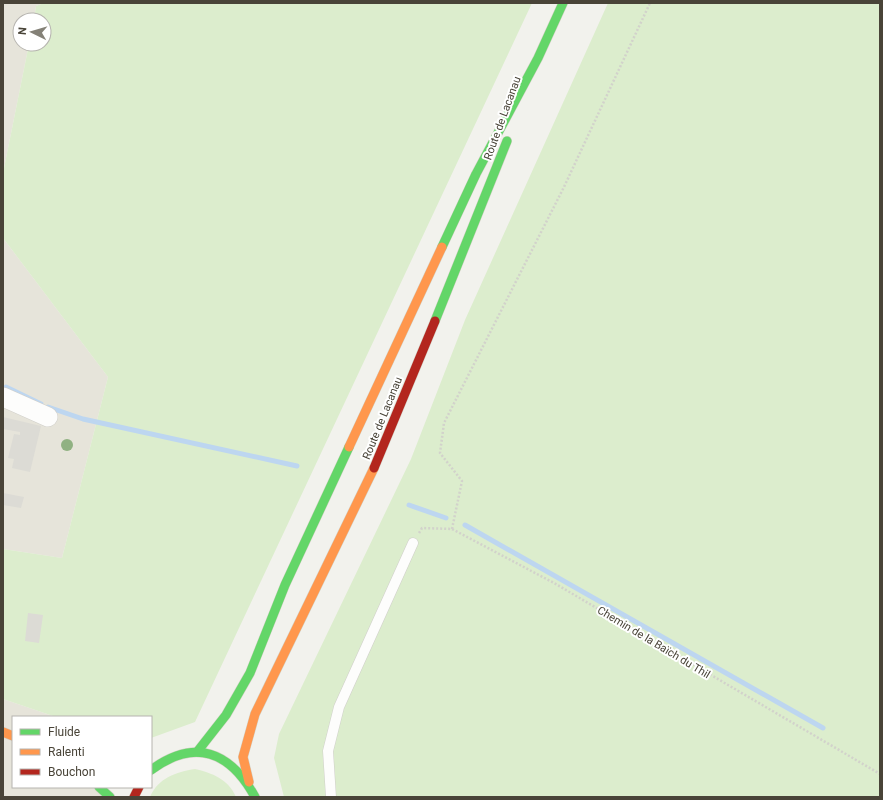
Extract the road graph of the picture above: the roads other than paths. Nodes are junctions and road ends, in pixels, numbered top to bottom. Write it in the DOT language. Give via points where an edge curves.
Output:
graph roads {
  1 [pos="563,3"];
  2 [pos="538,58"];
  3 [pos="3,397"];
  4 [pos="48,417"];
  5 [pos="413,543"];
  6 [pos="197,752"];
  7 [pos="155,764"];
  8 [pos="248,782"];
  9 [pos="99,788"];
  10 [pos="138,788"];
  11 [pos="110,797"];
  12 [pos="134,797"];
  13 [pos="255,797"];
  14 [pos="331,797"];
  1 -- 2 [label="main road, Route de Lacanau"];
  2 -- 6 [label="main road, Route de Lacanau" via="476,174 448,233 285,585 249,673 228,711"];
  2 -- 8 [label="main road, Route de Lacanau" via="381,454 255,714 243,757"];
  3 -- 4 [label="street"];
  5 -- 14 [label="lane" via="339,706 328,751"];
  6 -- 7 [label="main road" via="178,754"];
  6 -- 8 [label="main road" via="217,756 235,766"];
  8 -- 13 [label="main road"];
  9 -- 11 [label="main road"];
  10 -- 12 [label="main road"];
}
